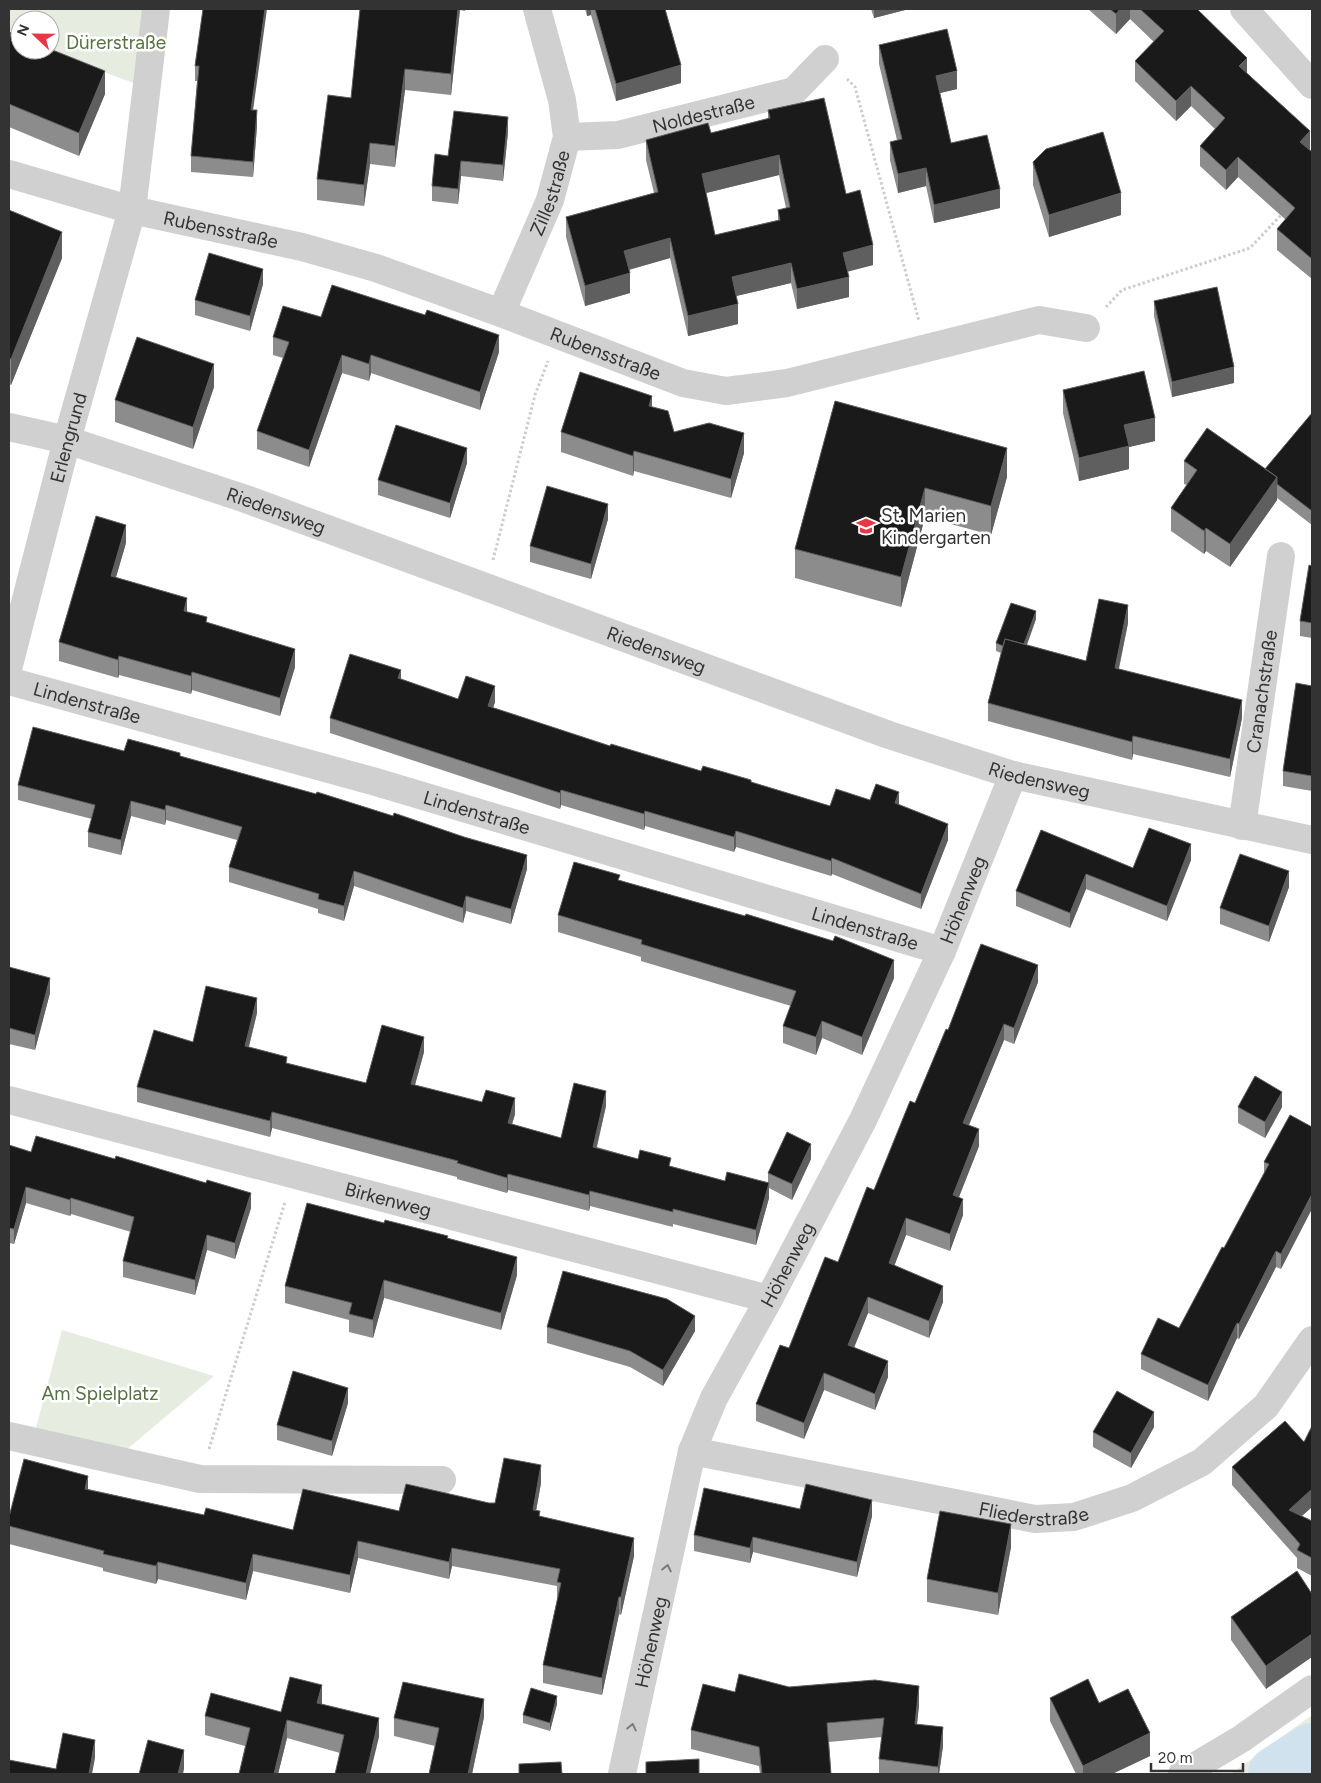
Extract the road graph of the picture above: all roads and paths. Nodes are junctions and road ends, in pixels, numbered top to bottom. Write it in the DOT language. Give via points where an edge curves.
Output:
graph roads {
  1 [pos="156,9"];
  2 [pos="537,9"];
  3 [pos="1244,9"];
  4 [pos="825,59"];
  5 [pos="1312,85"];
  6 [pos="567,137"];
  7 [pos="9,174"];
  8 [pos="1287,208"];
  9 [pos="132,210"];
  10 [pos="501,313"];
  11 [pos="1086,328"];
  12 [pos="557,334"];
  13 [pos="926,348"];
  14 [pos="9,427"];
  15 [pos="67,440"];
  16 [pos="1281,556"];
  17 [pos="487,587"];
  18 [pos="9,665"];
  19 [pos="9,681"];
  20 [pos="1013,775"];
  21 [pos="1242,826"];
  22 [pos="1312,840"];
  23 [pos="942,951"];
  24 [pos="9,1100"];
  25 [pos="294,1174"];
  26 [pos="769,1299"];
  27 [pos="1312,1340"];
  28 [pos="9,1436"];
  29 [pos="692,1452"];
  30 [pos="200,1479"];
  31 [pos="442,1480"];
  32 [pos="1312,1689"];
  33 [pos="622,1774"];
  34 [pos="1182,1774"];
  1 -- 9 [label="street"];
  2 -- 6 [label="street, Zillestraße" via="562,100"];
  3 -- 5 [label="street"];
  4 -- 6 [label="street, Noldestraße" via="794,90 618,135"];
  4 -- 13 [label="path" via="855,87"];
  6 -- 10 [label="street, Zillestraße" via="550,200"];
  7 -- 9 [label="street, Rubensstraße"];
  8 -- 11 [label="path" via="1250,248 1122,290"];
  9 -- 10 [label="street, Rubensstraße" via="302,247 376,268"];
  9 -- 15 [label="street, Erlengrund"];
  10 -- 12 [label="street, Rubensstraße"];
  11 -- 13 [label="street, Rubensstraße" via="1039,320"];
  12 -- 13 [label="street, Rubensstraße" via="683,383 726,391 787,383"];
  12 -- 17 [label="path" via="535,395"];
  14 -- 15 [label="street, Riedensweg"];
  15 -- 17 [label="street, Riedensweg" via="243,498"];
  15 -- 18 [label="street, Erlengrund"];
  16 -- 21 [label="street, Cranachstraße"];
  17 -- 20 [label="street, Riedensweg" via="889,734"];
  19 -- 23 [label="street, Lindenstraße" via="376,782"];
  20 -- 21 [label="street, Riedensweg"];
  20 -- 23 [label="street, Höhenweg"];
  21 -- 22 [label="street, Riedensweg"];
  23 -- 26 [label="street, Höhenweg" via="863,1120"];
  24 -- 25 [label="street, Birkenweg"];
  25 -- 26 [label="street, Birkenweg"];
  25 -- 30 [label="path"];
  26 -- 29 [label="street, Höhenweg" via="714,1398"];
  27 -- 29 [label="street, Fliederstraße" via="1266,1406 1202,1462 1132,1498 1074,1517 1035,1519"];
  28 -- 30 [label="street"];
  33 -- 29 [label="street, Höhenweg, one-way"];
  30 -- 31 [label="street"];
  32 -- 34 [label="street" via="1241,1739"];
}
